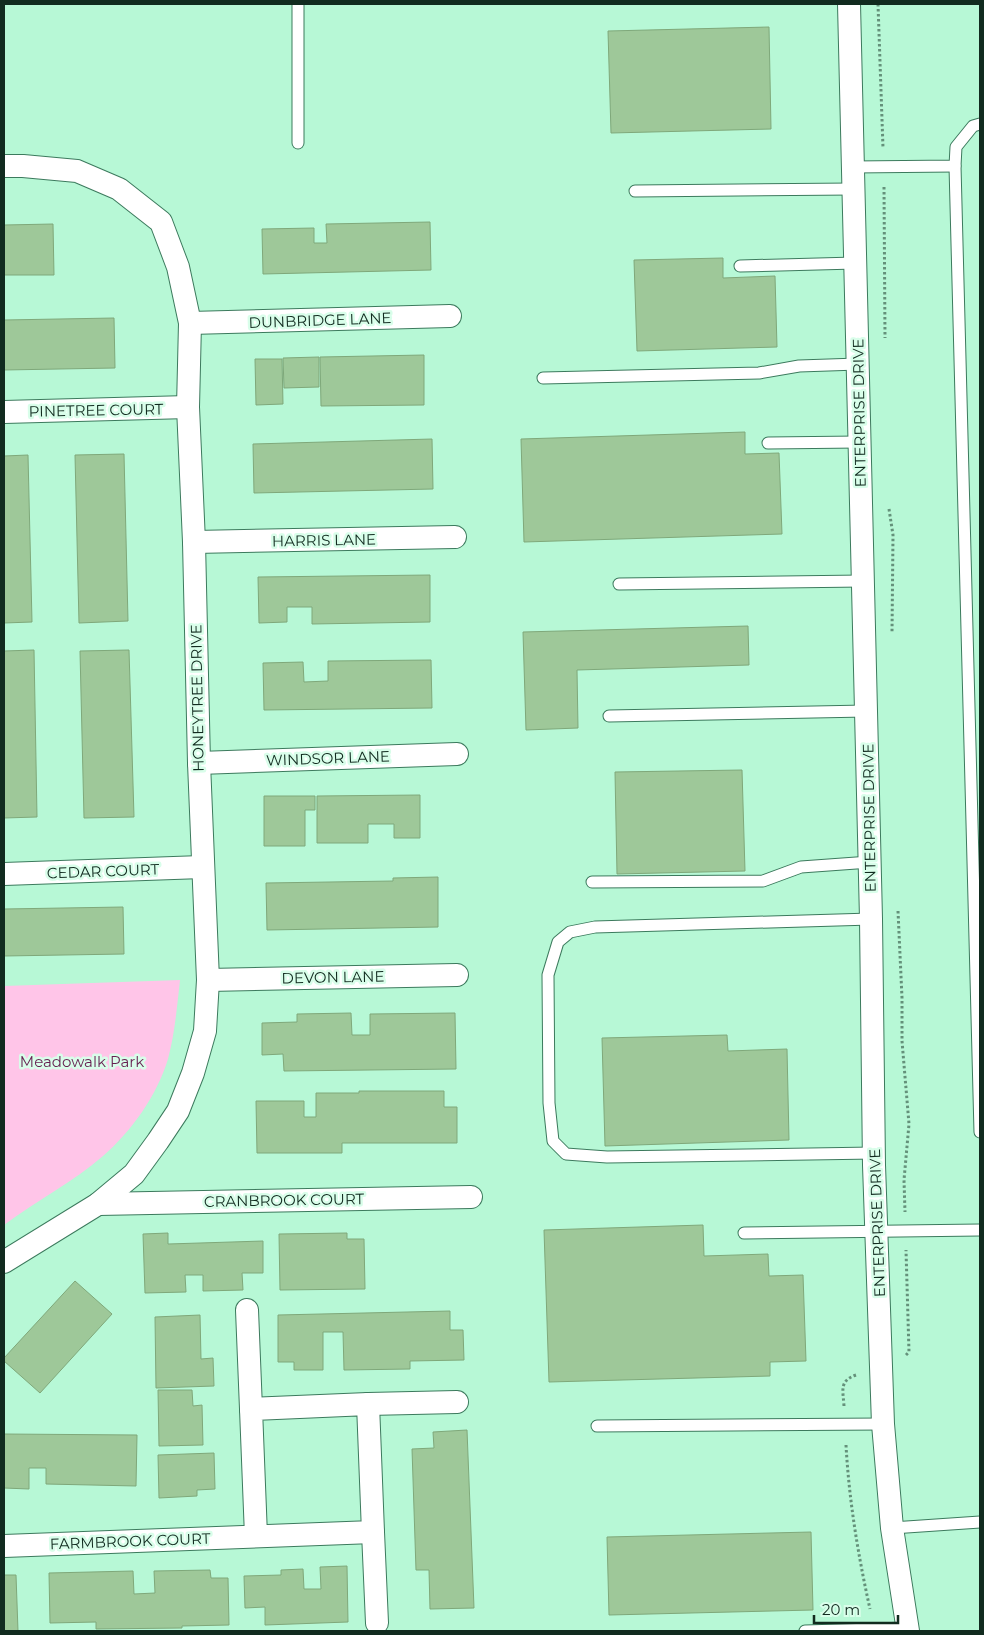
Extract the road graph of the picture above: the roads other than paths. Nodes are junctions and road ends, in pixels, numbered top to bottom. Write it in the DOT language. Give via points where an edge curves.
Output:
graph roads {
  1 [pos="298,4"];
  2 [pos="849,4"];
  3 [pos="980,124"];
  4 [pos="298,143"];
  5 [pos="4,166"];
  6 [pos="955,166"];
  7 [pos="853,167"];
  8 [pos="853,189"];
  9 [pos="634,191"];
  10 [pos="855,264"];
  11 [pos="740,266"];
  12 [pos="450,316"];
  13 [pos="190,323"];
  14 [pos="858,364"];
  15 [pos="543,378"];
  16 [pos="188,407"];
  17 [pos="4,412"];
  18 [pos="859,442"];
  19 [pos="768,443"];
  20 [pos="455,537"];
  21 [pos="194,542"];
  22 [pos="863,581"];
  23 [pos="619,584"];
  24 [pos="866,711"];
  25 [pos="609,716"];
  26 [pos="457,754"];
  27 [pos="199,763"];
  28 [pos="870,862"];
  29 [pos="202,867"];
  30 [pos="4,874"];
  31 [pos="592,882"];
  32 [pos="871,919"];
  33 [pos="457,975"];
  34 [pos="208,980"];
  35 [pos="980,1132"];
  36 [pos="874,1153"];
  37 [pos="471,1198"];
  38 [pos="98,1204"];
  39 [pos="980,1230"];
  40 [pos="877,1232"];
  41 [pos="744,1233"];
  42 [pos="4,1262"];
  43 [pos="247,1310"];
  44 [pos="457,1402"];
  45 [pos="368,1404"];
  46 [pos="251,1409"];
  47 [pos="883,1424"];
  48 [pos="597,1426"];
  49 [pos="980,1522"];
  50 [pos="892,1528"];
  51 [pos="373,1532"];
  52 [pos="256,1536"];
  53 [pos="4,1546"];
  54 [pos="377,1623"];
  55 [pos="846,1630"];
  56 [pos="908,1630"];
  57 [pos="805,1631"];
  1 -- 4 [label="lane"];
  2 -- 7 [label="street, ENTERPRISE DRIVE"];
  3 -- 6 [label="lane" via="973,126 956,147"];
  5 -- 13 [label="street, HONEYTREE DRIVE" via="77,171 119,189 161,222 178,267"];
  6 -- 7 [label="lane"];
  6 -- 35 [label="lane"];
  7 -- 8 [label="street, ENTERPRISE DRIVE"];
  8 -- 9 [label="lane"];
  8 -- 10 [label="street, ENTERPRISE DRIVE"];
  10 -- 11 [label="lane"];
  10 -- 14 [label="street, ENTERPRISE DRIVE"];
  12 -- 13 [label="street, DUNBRIDGE LANE"];
  13 -- 16 [label="street, HONEYTREE DRIVE"];
  14 -- 15 [label="lane" via="799,366 759,372"];
  14 -- 18 [label="street, ENTERPRISE DRIVE"];
  16 -- 17 [label="street, PINETREE COURT"];
  16 -- 21 [label="street, HONEYTREE DRIVE"];
  18 -- 19 [label="lane"];
  18 -- 22 [label="street, ENTERPRISE DRIVE"];
  20 -- 21 [label="street, HARRIS LANE"];
  21 -- 27 [label="street, HONEYTREE DRIVE"];
  22 -- 23 [label="lane"];
  22 -- 24 [label="street, ENTERPRISE DRIVE"];
  24 -- 25 [label="lane"];
  24 -- 28 [label="street, ENTERPRISE DRIVE"];
  26 -- 27 [label="street, WINDSOR LANE"];
  27 -- 29 [label="street, HONEYTREE DRIVE"];
  28 -- 31 [label="lane" via="801,867 762,881"];
  28 -- 32 [label="street, ENTERPRISE DRIVE"];
  29 -- 30 [label="street, CEDAR COURT"];
  29 -- 34 [label="street, HONEYTREE DRIVE"];
  32 -- 36 [label="street, ENTERPRISE DRIVE"];
  32 -- 36 [label="lane" via="594,926 570,932 558,942 548,975 549,1103 554,1141 566,1154 607,1157"];
  33 -- 34 [label="street, DEVON LANE"];
  34 -- 38 [label="street, HONEYTREE DRIVE" via="205,1031 178,1111 134,1174"];
  36 -- 40 [label="street, ENTERPRISE DRIVE"];
  37 -- 38 [label="street, CRANBROOK COURT"];
  38 -- 42 [label="street, HONEYTREE DRIVE"];
  39 -- 40 [label="lane"];
  40 -- 41 [label="lane"];
  40 -- 47 [label="street, ENTERPRISE DRIVE"];
  43 -- 46 [label="street"];
  44 -- 45 [label="street"];
  45 -- 46 [label="street"];
  45 -- 51 [label="street"];
  46 -- 52 [label="street"];
  47 -- 48 [label="lane"];
  47 -- 50 [label="street, ENTERPRISE DRIVE"];
  49 -- 50 [label="lane"];
  50 -- 56 [label="street, ENTERPRISE DRIVE"];
  51 -- 52 [label="street, FARMBROOK COURT"];
  51 -- 54 [label="street"];
  52 -- 53 [label="street, FARMBROOK COURT"];
  55 -- 56 [label="lane"];
  55 -- 57 [label="lane"];
}
